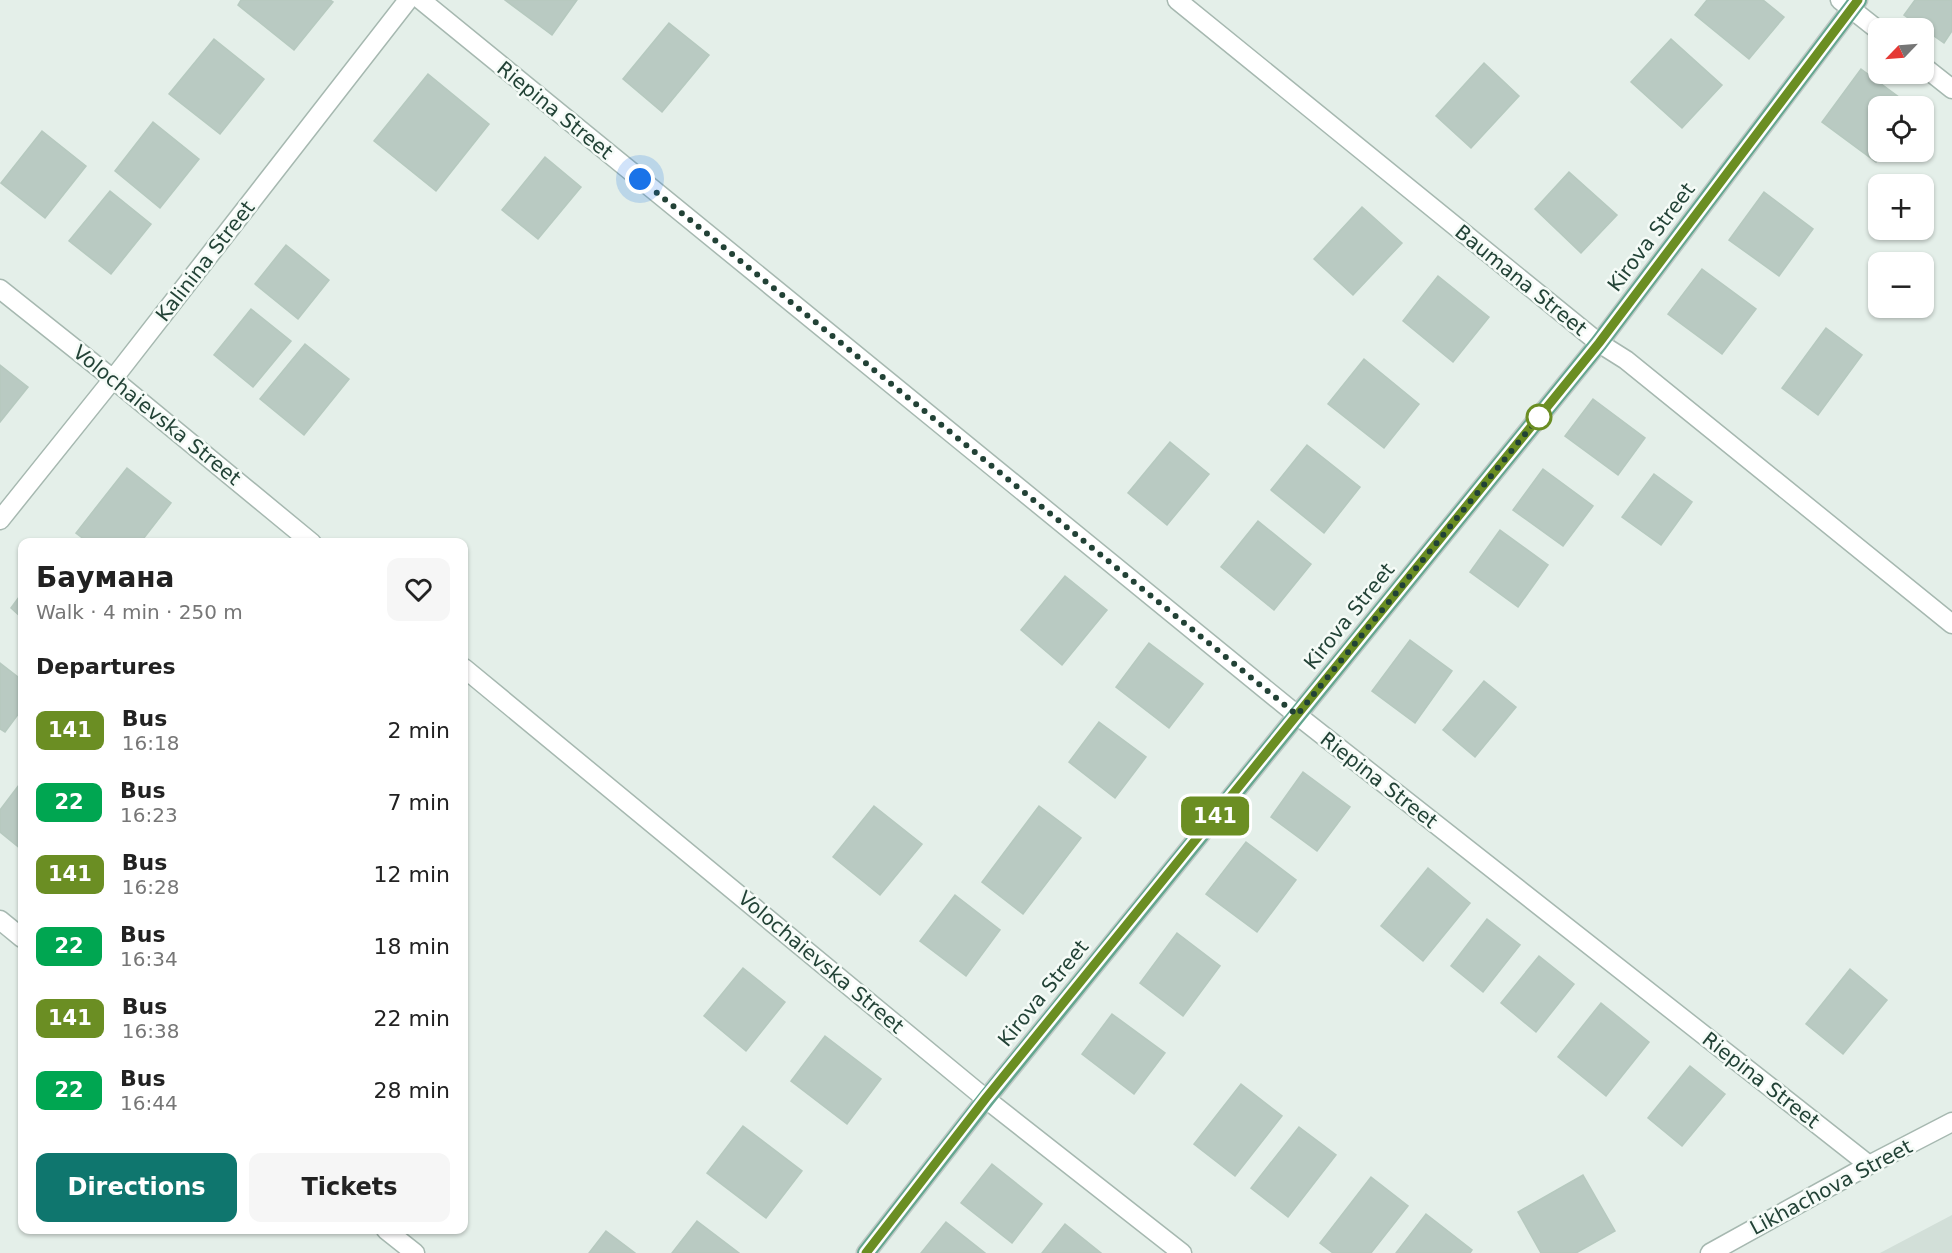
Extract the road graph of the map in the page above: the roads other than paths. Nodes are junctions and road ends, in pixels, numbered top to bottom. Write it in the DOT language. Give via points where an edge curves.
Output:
graph roads {
  1 [pos="408,0"];
  2 [pos="421,0"];
  3 [pos="1177,0"];
  4 [pos="1850,3"];
  5 [pos="1868,20"];
  6 [pos="1934,75"];
  7 [pos="1952,89"];
  8 [pos="0,289"];
  9 [pos="1599,343"];
  10 [pos="113,379"];
  11 [pos="0,520"];
  12 [pos="306,538"];
  13 [pos="1952,624"];
  14 [pos="468,671"];
  15 [pos="1297,715"];
  16 [pos="0,920"];
  17 [pos="18,935"];
  18 [pos="986,1098"];
  19 [pos="1952,1122"];
  20 [pos="1869,1165"];
  21 [pos="391,1234"];
  22 [pos="415,1253"];
  23 [pos="866,1253"];
  24 [pos="1182,1253"];
  25 [pos="1710,1253"];
  1 -- 10 [label="street, Kalinina Street"];
  2 -- 15 [label="street, Riepina Street"];
  3 -- 9 [label="street, Baumana Street"];
  4 -- 5 [label="street"];
  4 -- 9 [label="main road, Kirova Street"];
  6 -- 7 [label="street"];
  8 -- 10 [label="street, Volochaievska Street"];
  9 -- 13 [label="street, Baumana Street" via="1626,360"];
  9 -- 15 [label="main road, Kirova Street"];
  10 -- 11 [label="street, Kalinina Street"];
  10 -- 12 [label="street, Volochaievska Street"];
  14 -- 18 [label="street, Volochaievska Street"];
  15 -- 18 [label="main road, Kirova Street"];
  15 -- 20 [label="street, Riepina Street"];
  16 -- 17 [label="street"];
  18 -- 23 [label="main road, Kirova Street"];
  18 -- 24 [label="street, Volochaievska Street"];
  19 -- 20 [label="street, Likhachova Street"];
  20 -- 25 [label="street, Likhachova Street"];
  21 -- 22 [label="street"];
}
